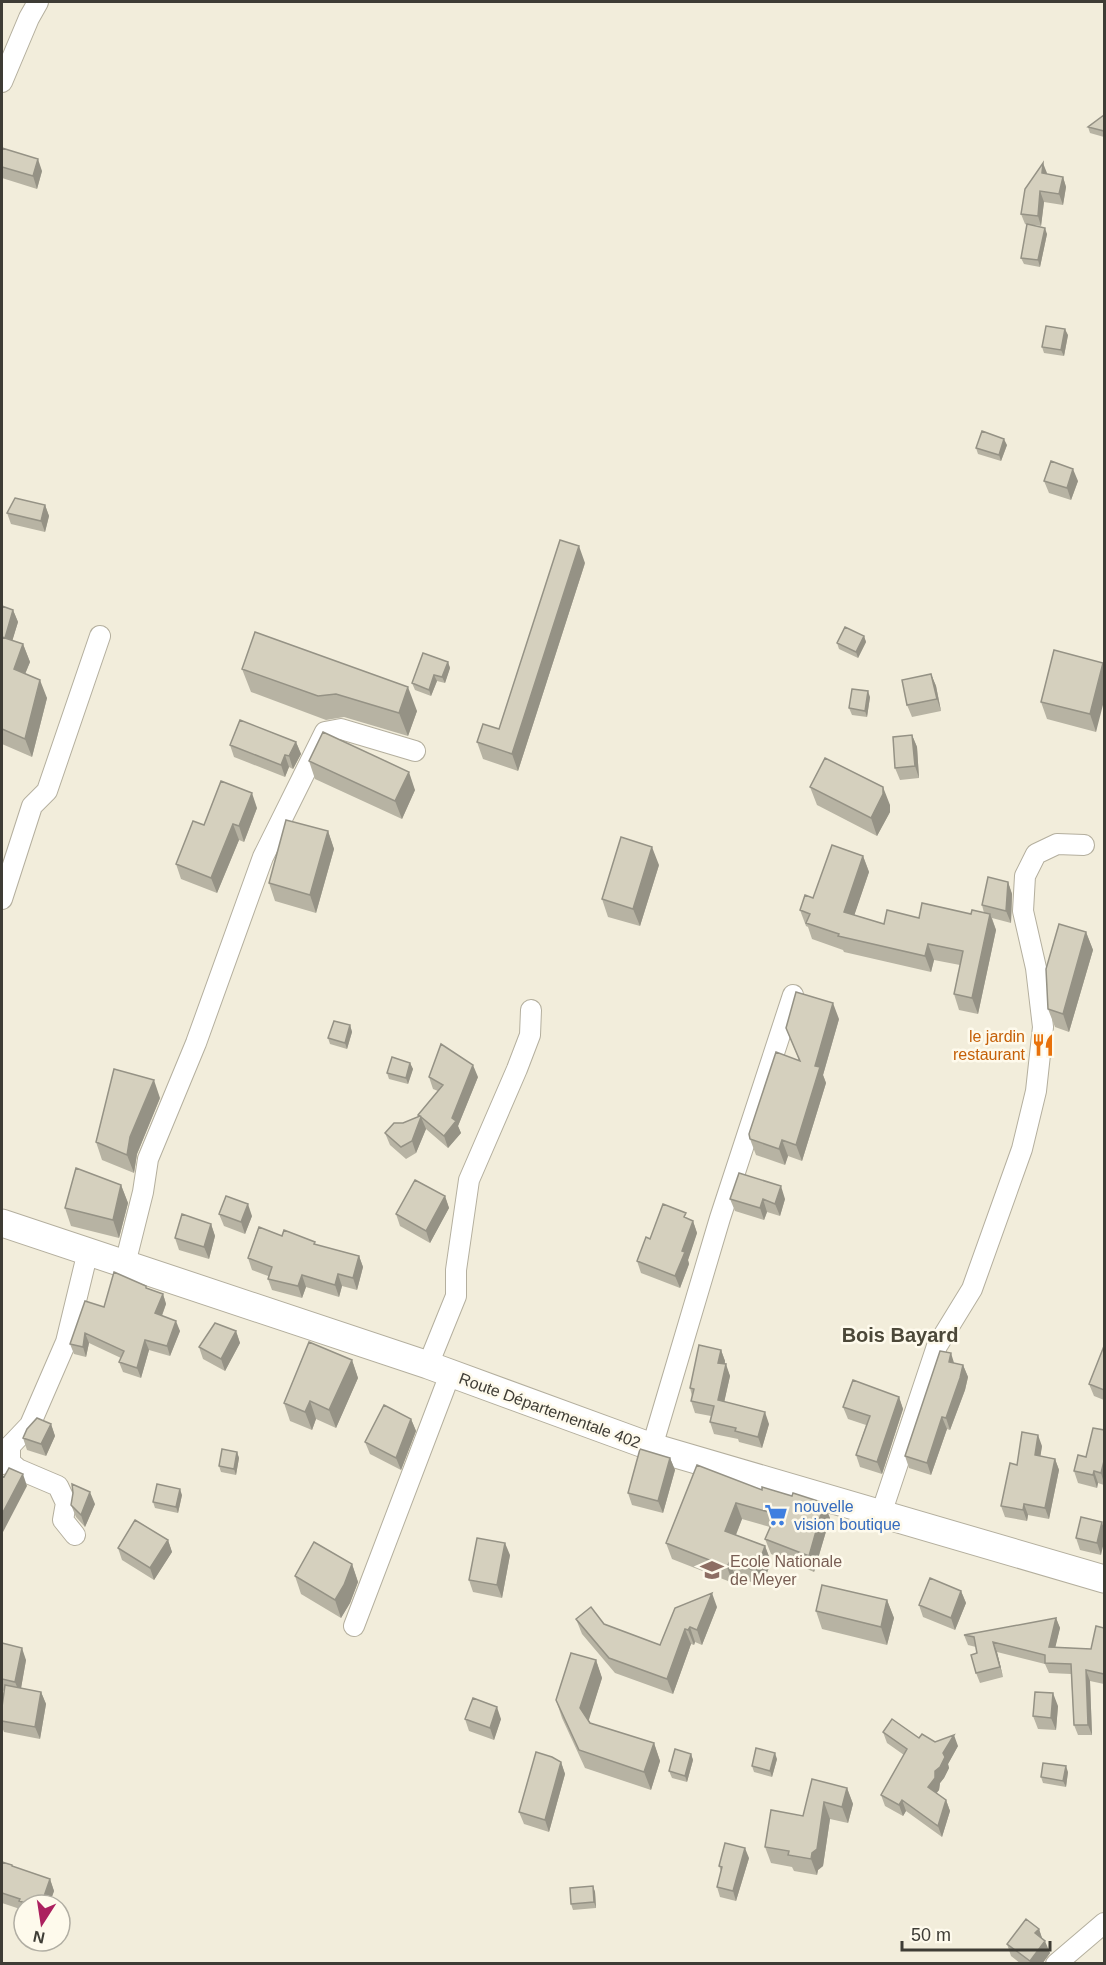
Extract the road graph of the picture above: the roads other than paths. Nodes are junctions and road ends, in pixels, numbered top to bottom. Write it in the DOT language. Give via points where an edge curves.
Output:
graph roads {
  1 [pos="38,2"];
  2 [pos="2,82"];
  3 [pos="100,636"];
  4 [pos="415,752"];
  5 [pos="1084,845"];
  6 [pos="2,899"];
  7 [pos="793,995"];
  8 [pos="531,1010"];
  9 [pos="2,1222"];
  10 [pos="88,1251"];
  11 [pos="125,1264"];
  12 [pos="439,1369"];
  13 [pos="652,1447"];
  14 [pos="6,1463"];
  15 [pos="881,1514"];
  16 [pos="75,1535"];
  17 [pos="1104,1579"];
  18 [pos="354,1626"];
  19 [pos="1104,1923"];
  20 [pos="1056,1964"];
  1 -- 2 [label="street"];
  3 -- 6 [label="street" via="47,791 32,806"];
  4 -- 11 [label="street" via="341,729 324,732 263,857 196,1043 148,1159"];
  5 -- 15 [label="street" via="1057,844 1036,854 1025,876 1023,911 1036,968 1042,1027 1036,1091 1022,1149 972,1289 937,1346"];
  7 -- 13 [label="street" via="720,1218"];
  8 -- 12 [label="street" via="530,1035 469,1180 456,1296"];
  9 -- 10 [label="main road, Route Départementale 402"];
  10 -- 11 [label="main road, Route Départementale 402"];
  10 -- 14 [label="street" via="66,1342 30,1425 10,1446"];
  11 -- 12 [label="main road, Route Départementale 402"];
  12 -- 13 [label="main road, Route Départementale 402"];
  12 -- 18 [label="street"];
  13 -- 15 [label="main road, Route Départementale 402"];
  14 -- 16 [label="street" via="58,1486 66,1503 63,1520"];
  15 -- 17 [label="main road, Route Départementale 402"];
  19 -- 20 [label="street"];
}
